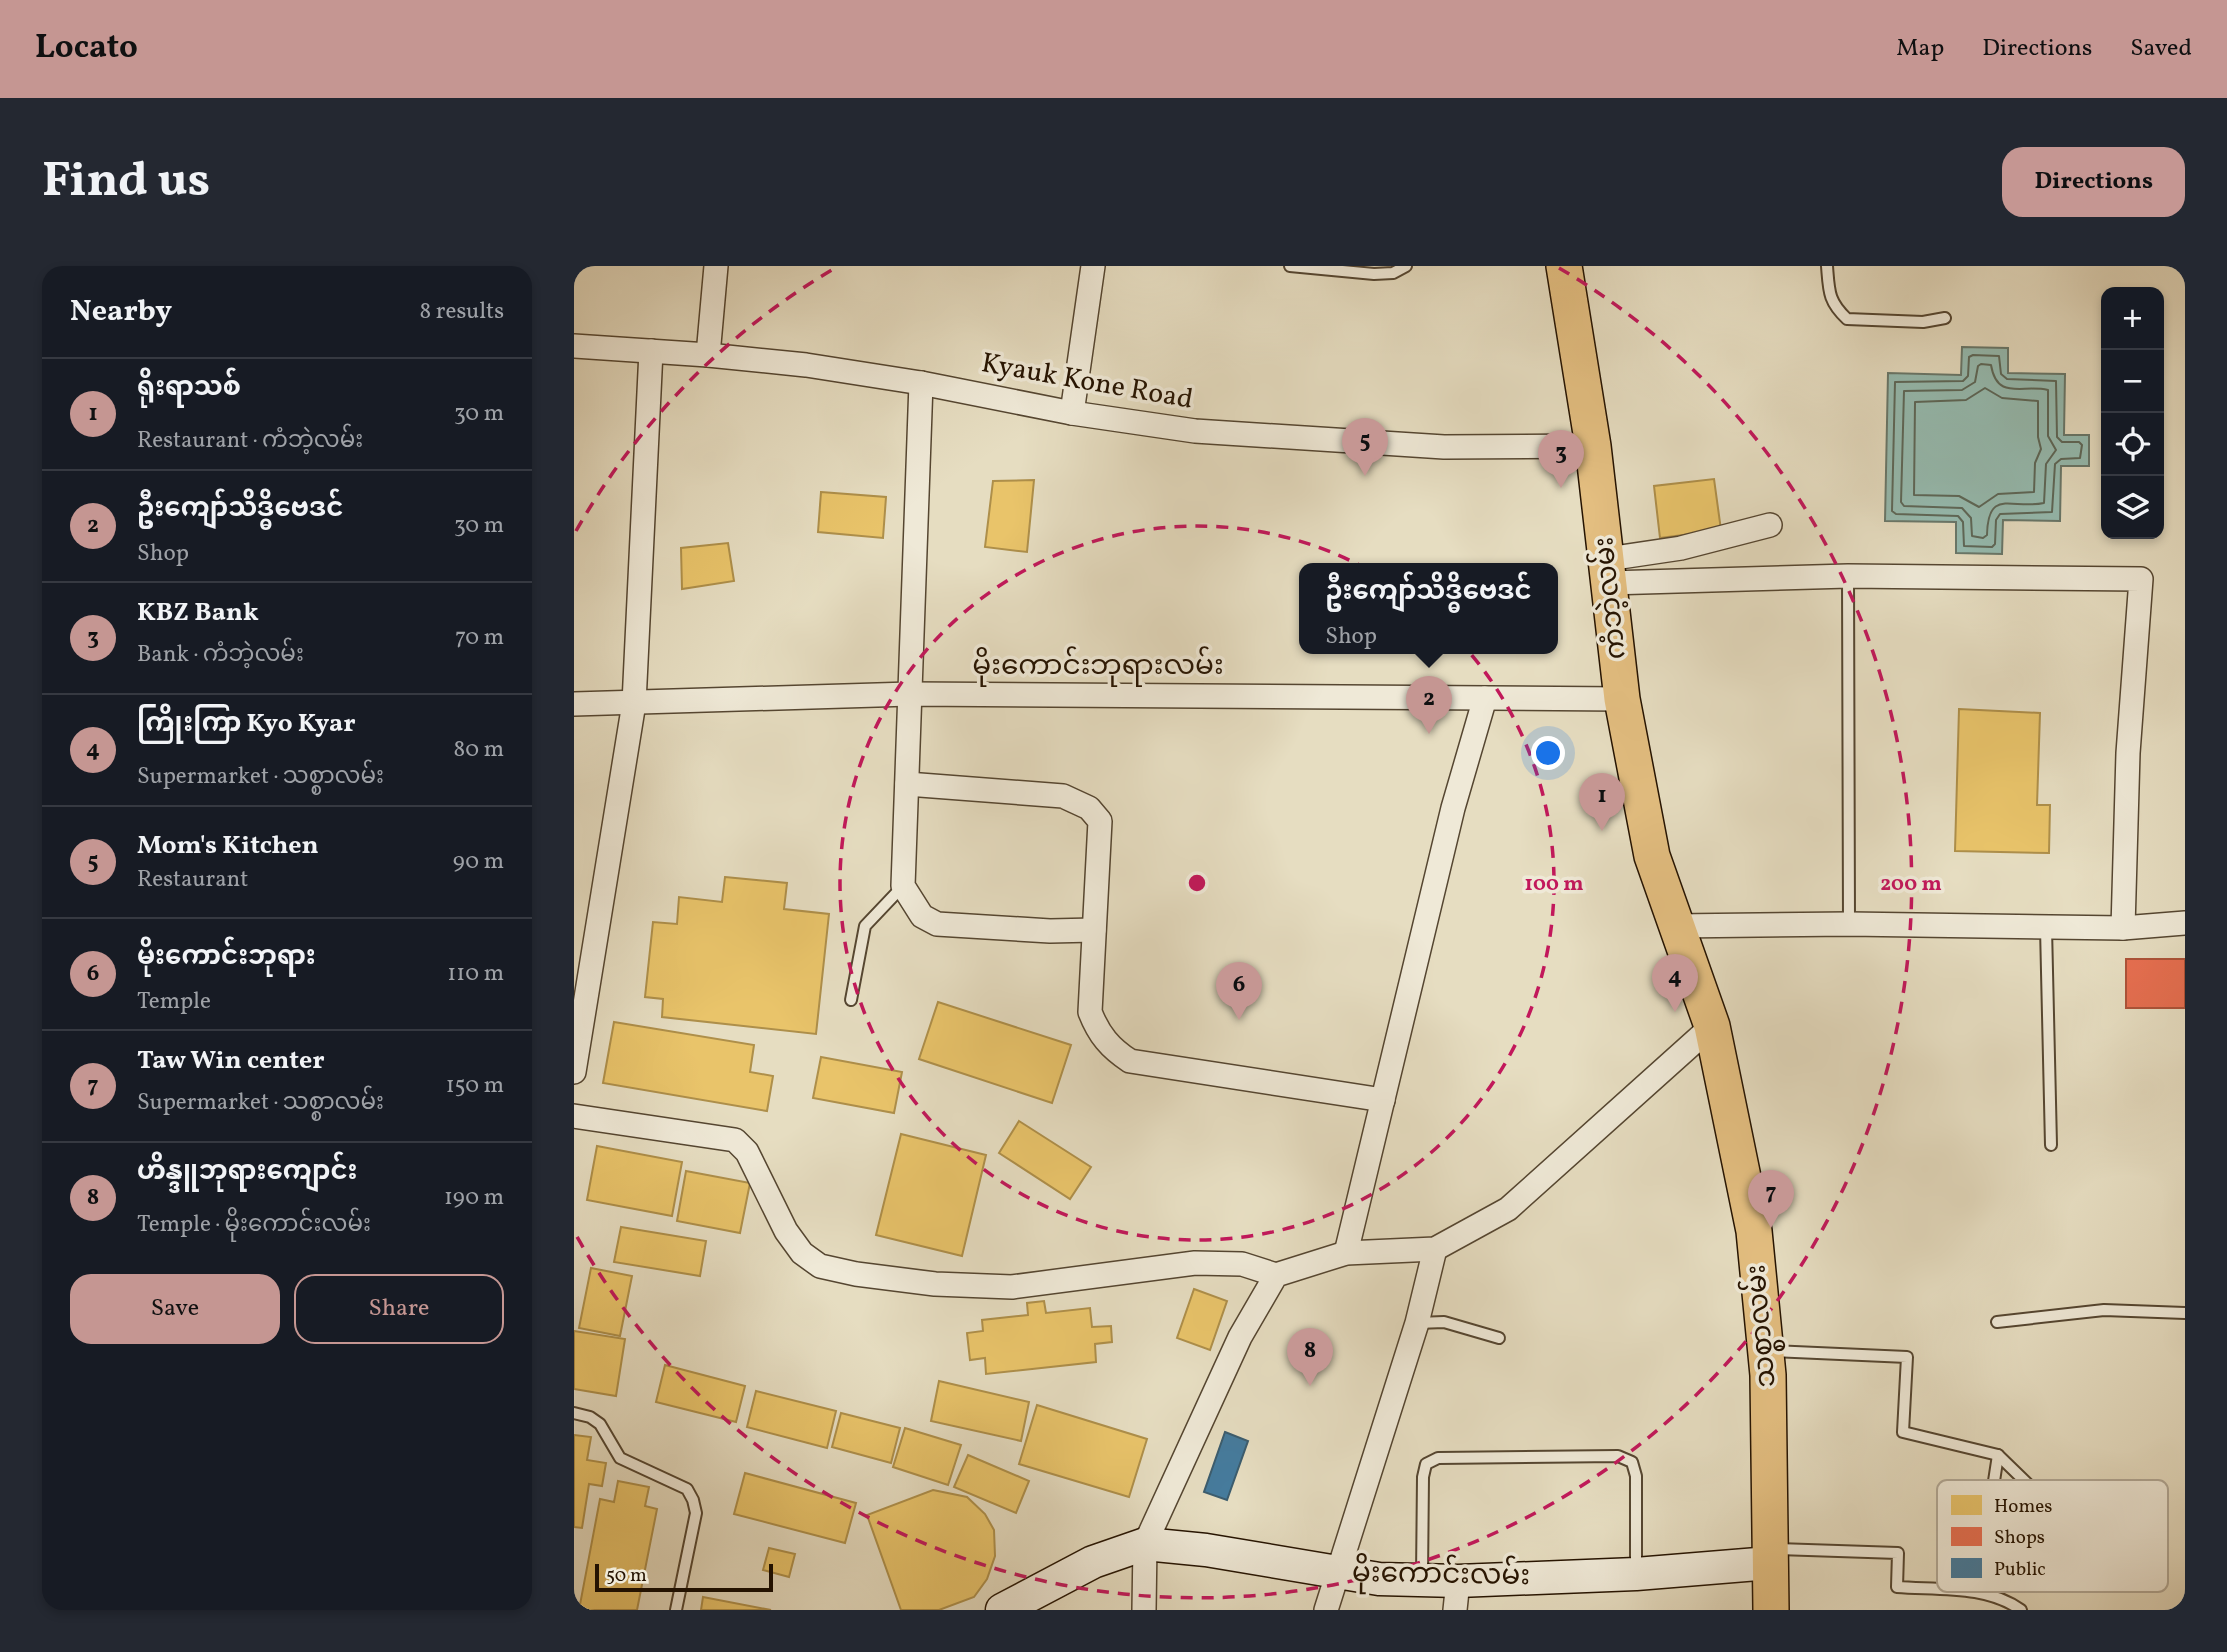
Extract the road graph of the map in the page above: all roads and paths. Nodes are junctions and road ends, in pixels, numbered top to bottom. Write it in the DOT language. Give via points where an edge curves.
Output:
graph roads {
  1 [pos="716,266"];
  2 [pos="1093,266"];
  3 [pos="1290,266"];
  4 [pos="1406,266"];
  5 [pos="1564,266"];
  6 [pos="1827,266"];
  7 [pos="1945,318"];
  8 [pos="574,346"];
  9 [pos="651,351"];
  10 [pos="708,355"];
  11 [pos="922,383"];
  12 [pos="1072,413"];
  13 [pos="1593,446"];
  14 [pos="1770,525"];
  15 [pos="1608,571"];
  16 [pos="1848,576"];
  17 [pos="910,694"];
  18 [pos="1485,698"];
  19 [pos="1622,699"];
  20 [pos="635,703"];
  21 [pos="574,705"];
  22 [pos="906,784"];
  23 [pos="903,886"];
  24 [pos="2185,923"];
  25 [pos="1849,924"];
  26 [pos="1675,926"];
  27 [pos="2046,928"];
  28 [pos="2123,928"];
  29 [pos="1094,930"];
  30 [pos="851,1000"];
  31 [pos="1712,1026"];
  32 [pos="574,1072"];
  33 [pos="1383,1100"];
  34 [pos="574,1116"];
  35 [pos="2051,1146"];
  36 [pos="1435,1249"];
  37 [pos="1346,1253"];
  38 [pos="1276,1275"];
  39 [pos="2185,1313"];
  40 [pos="1997,1322"];
  41 [pos="1417,1323"];
  42 [pos="1499,1338"];
  43 [pos="1766,1350"];
  44 [pos="574,1413"];
  45 [pos="1998,1455"];
  46 [pos="1994,1480"];
  47 [pos="2024,1480"];
  48 [pos="1145,1544"];
  49 [pos="1770,1556"];
  50 [pos="1337,1572"];
  51 [pos="1636,1574"];
  52 [pos="1422,1579"];
  53 [pos="1937,1589"];
  54 [pos="1977,1592"];
  55 [pos="1457,1595"];
  56 [pos="677,1610"];
  57 [pos="1002,1610"];
  58 [pos="1144,1610"];
  59 [pos="1326,1610"];
  60 [pos="1771,1610"];
  61 [pos="2021,1610"];
  1 -- 10 [label="street"];
  2 -- 12 [label="street"];
  3 -- 4 [label="lane" via="1374,274 1393,273"];
  5 -- 13 [label="main road, ကံဘဲ့လမ်း"];
  6 -- 7 [label="lane" via="1830,297 1847,319 1923,322"];
  8 -- 9 [label="street, Kyauk Kone Road"];
  9 -- 10 [label="street, Kyauk Kone Road"];
  9 -- 20 [label="street"];
  10 -- 11 [label="street, Kyauk Kone Road"];
  11 -- 12 [label="street, Kyauk Kone Road"];
  11 -- 17 [label="street"];
  12 -- 13 [label="street, Kyauk Kone Road" via="1195,431 1444,447"];
  13 -- 15 [label="main road, ကံဘဲ့လမ်း"];
  14 -- 15 [label="street"];
  15 -- 16 [label="street"];
  15 -- 19 [label="main road, ကံဘဲ့လမ်း"];
  16 -- 25 [label="lane"];
  16 -- 28 [label="street" via="2141,579 2128,753"];
  17 -- 18 [label="street, မိုးကောင်းဘုရားလမ်း"];
  17 -- 20 [label="street, မိုးကောင်းဘုရားလမ်း"];
  17 -- 22 [label="street"];
  18 -- 19 [label="street, မိုးကောင်းဘုရားလမ်း"];
  18 -- 33 [label="street" via="1452,808"];
  19 -- 26 [label="main road, ကံဘဲ့လမ်း" via="1652,856"];
  20 -- 21 [label="street, မိုးကောင်းဘုရားလမ်း"];
  20 -- 32 [label="street"];
  22 -- 23 [label="street"];
  22 -- 29 [label="street" via="1063,796 1089,808 1100,821"];
  23 -- 29 [label="street" via="922,916 937,925"];
  23 -- 30 [label="lane" via="865,926"];
  24 -- 28 [label="street"];
  25 -- 26 [label="street"];
  25 -- 27 [label="street"];
  26 -- 31 [label="main road, သစ္စာလမ်း"];
  27 -- 28 [label="street"];
  27 -- 35 [label="lane"];
  29 -- 33 [label="street" via="1090,1012 1098,1032 1130,1061"];
  31 -- 36 [label="street" via="1508,1209"];
  31 -- 43 [label="main road, သစ္စာလမ်း" via="1754,1231"];
  33 -- 37 [label="street"];
  34 -- 38 [label="street" via="735,1140 747,1152 780,1220 802,1252 820,1266 856,1275 1012,1287 1195,1263 1242,1264"];
  36 -- 37 [label="street"];
  36 -- 41 [label="street"];
  37 -- 38 [label="street"];
  38 -- 48 [label="street" via="1240,1337"];
  39 -- 40 [label="lane" via="2104,1310"];
  41 -- 42 [label="lane" via="1444,1322"];
  41 -- 50 [label="street"];
  43 -- 45 [label="lane" via="1907,1357 1903,1432"];
  43 -- 49 [label="main road, သစ္စာလမ်း"];
  44 -- 56 [label="lane" via="600,1424 620,1458 687,1489 694,1500 696,1513"];
  45 -- 46 [label="lane"];
  45 -- 47 [label="lane"];
  48 -- 50 [label="main road, မိုးကောင်းလမ်း"];
  48 -- 57 [label="main road, မိုးကောင်းလမ်း" via="1093,1562"];
  48 -- 58 [label="street"];
  49 -- 51 [label="main road, မိုးကောင်းလမ်း"];
  49 -- 53 [label="lane" via="1898,1553 1898,1587"];
  49 -- 60 [label="main road, သစ္စာလမ်း"];
  50 -- 52 [label="main road, မိုးကောင်းလမ်း"];
  50 -- 59 [label="street"];
  51 -- 52 [label="lane" via="1632,1462 1618,1456 1438,1458 1426,1464 1423,1477"];
  51 -- 55 [label="main road, မိုးကောင်းလမ်း"];
  52 -- 55 [label="main road, မိုးကောင်းလမ်း"];
  54 -- 61 [label="lane" via="2009,1601"];
}
